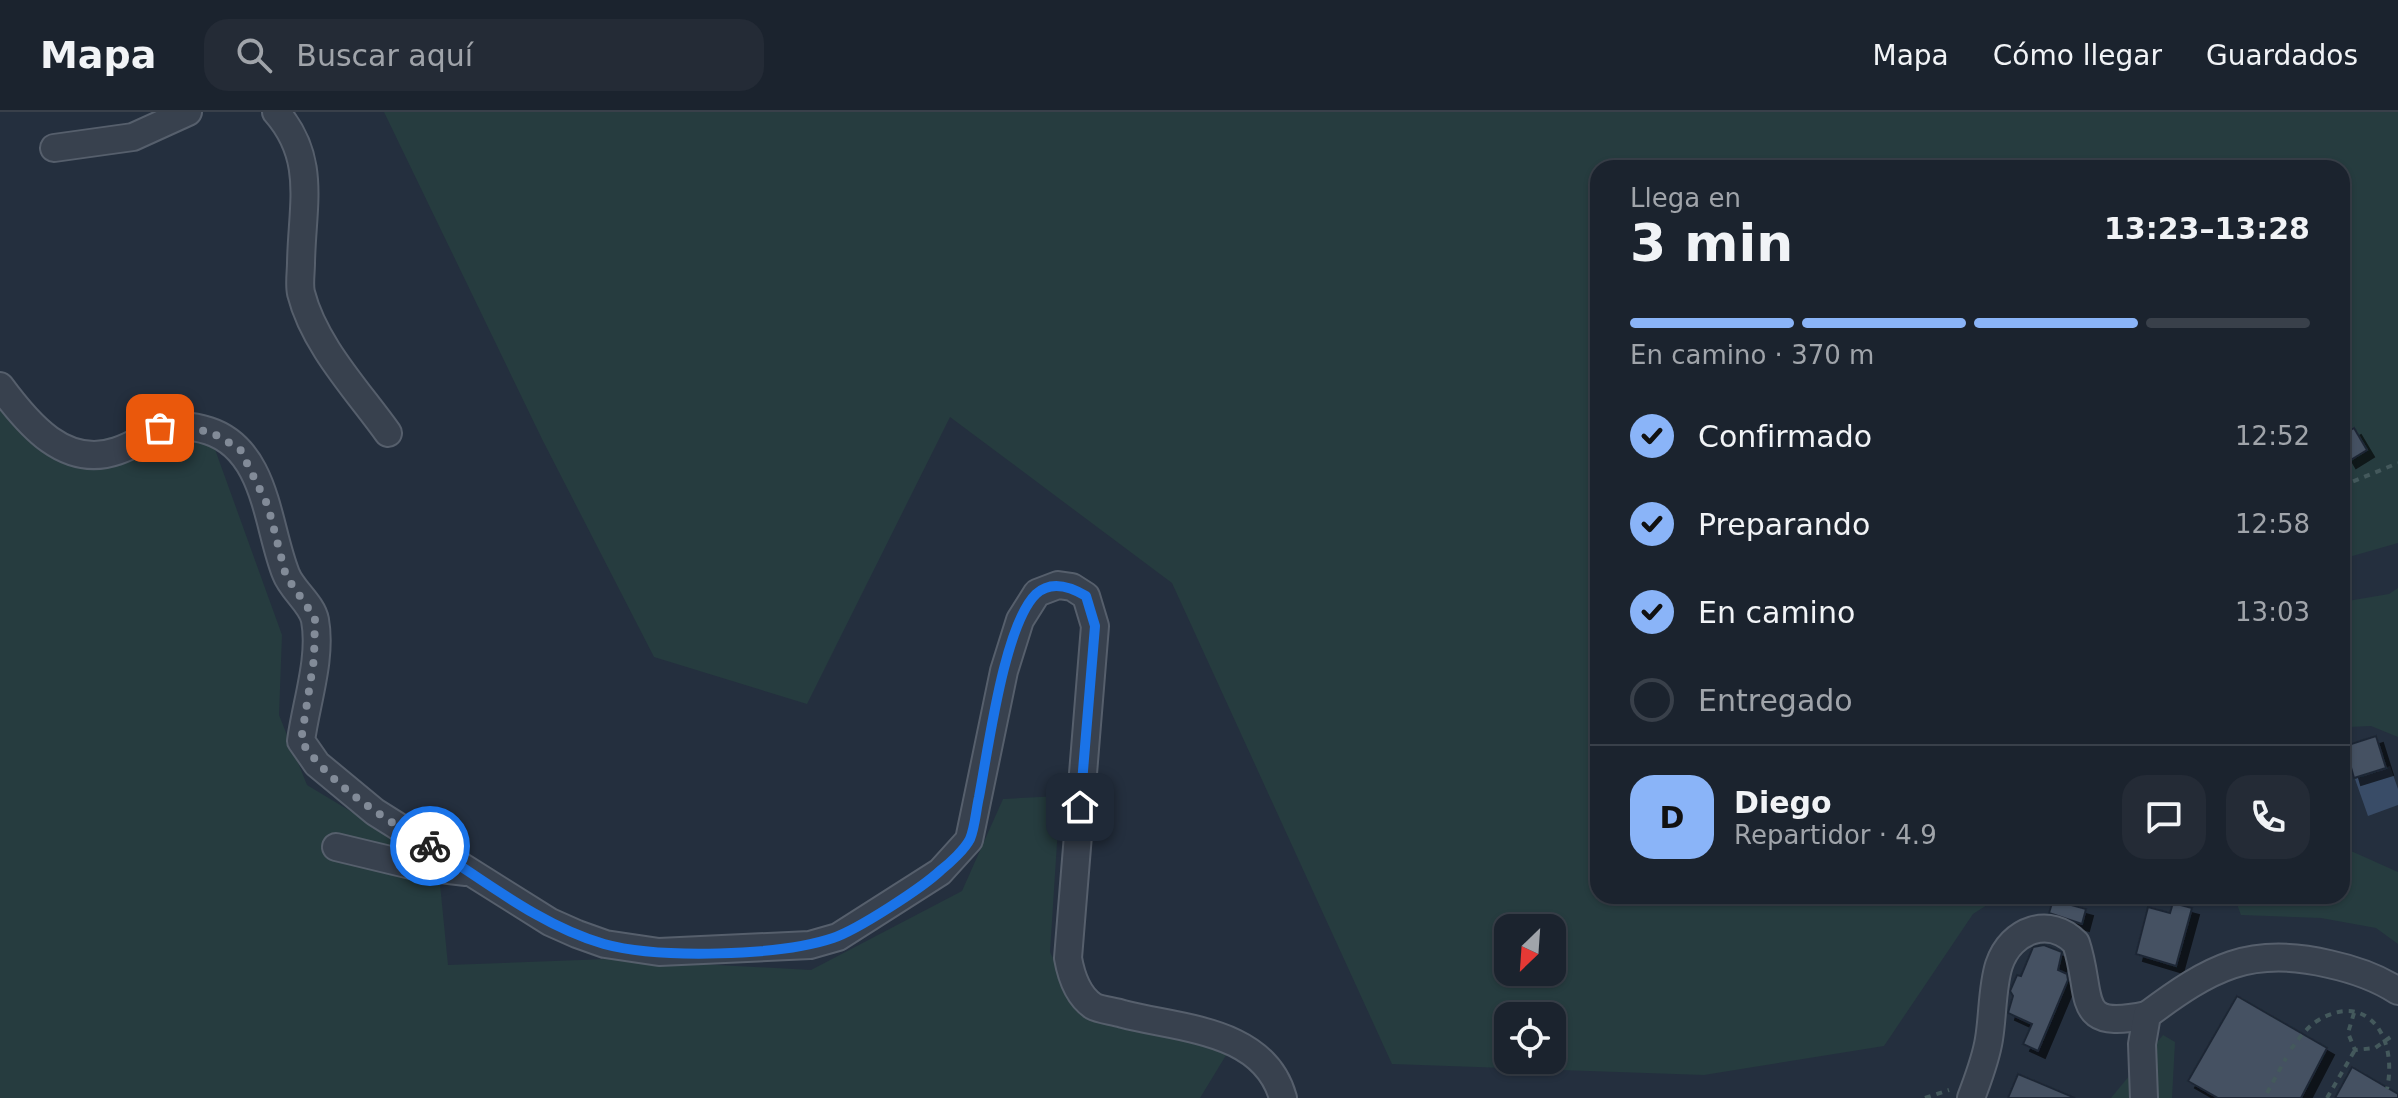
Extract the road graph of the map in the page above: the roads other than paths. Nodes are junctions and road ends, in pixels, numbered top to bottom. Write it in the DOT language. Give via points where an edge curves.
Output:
graph roads {
  1 [pos="188,112"];
  2 [pos="276,112"];
  3 [pos="54,148"];
  4 [pos="0,386"];
  5 [pos="388,433"];
  6 [pos="336,847"];
  7 [pos="473,873"];
  8 [pos="2398,991"];
  9 [pos="2147,1015"];
  10 [pos="2138,1091"];
  11 [pos="1283,1098"];
  12 [pos="1971,1098"];
  1 -- 3 [label="street" via="133,137"];
  2 -- 5 [label="street" via="293,132 302,156 301,292 318,334"];
  4 -- 7 [label="street" via="24,419 78,456 116,451 160,428 209,431 240,449 268,506 286,576 315,618 301,741 317,764 375,812"];
  6 -- 7 [label="street"];
  7 -- 11 [label="street" via="550,922 605,944 659,952 761,950 838,937 940,872 969,840 1004,671 1020,620 1037,593 1058,585 1072,587 1086,596 1095,626 1068,958 1072,979 1093,1006 1197,1028 1235,1043 1262,1059"];
  8 -- 9 [label="street" via="2344,967 2302,956 2265,955 2207,976"];
  9 -- 10 [label="street"];
  9 -- 12 [label="street" via="2114,1022 2102,1018 2092,1010 2076,943 2055,928 2036,927 2007,949 1999,965 1989,1042"];
}
